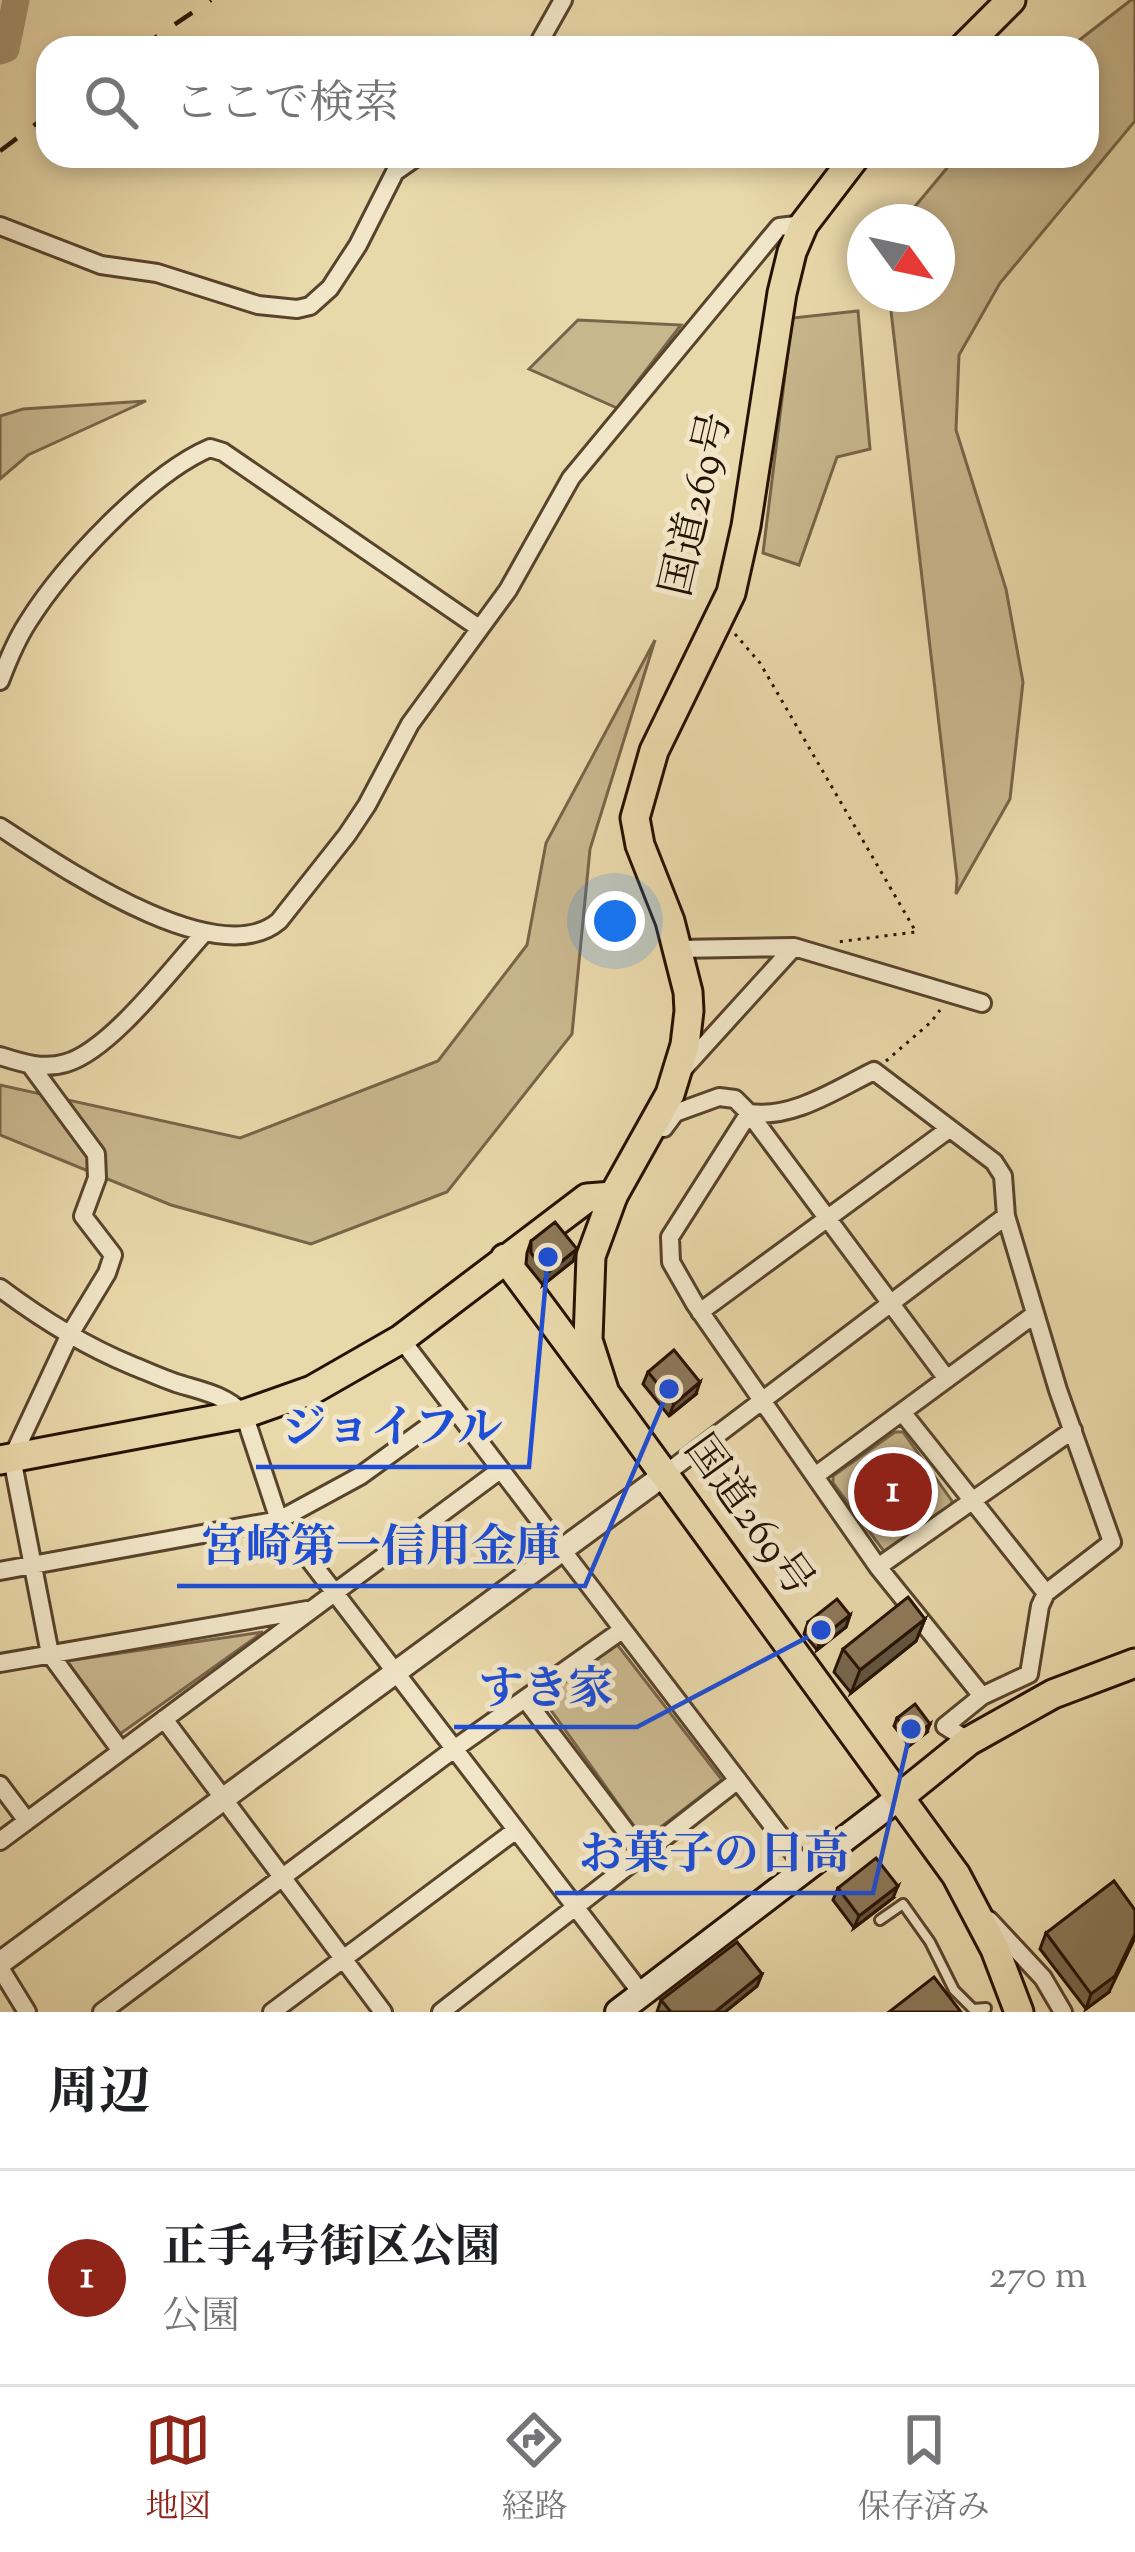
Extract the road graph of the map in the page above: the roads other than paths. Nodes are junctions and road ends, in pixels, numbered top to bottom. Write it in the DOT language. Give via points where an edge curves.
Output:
graph roads {
  1 [pos="563,0"];
  2 [pos="1011,0"];
  3 [pos="543,36"];
  4 [pos="975,36"];
  5 [pos="401,168"];
  6 [pos="847,168"];
  7 [pos="803,224"];
  8 [pos="0,226"];
  9 [pos="479,628"];
  10 [pos="0,681"];
  11 [pos="0,827"];
  12 [pos="205,932"];
  13 [pos="794,947"];
  14 [pos="677,949"];
  15 [pos="982,1003"];
  16 [pos="0,1056"];
  17 [pos="31,1066"];
  18 [pos="675,1077"];
  19 [pos="749,1113"];
  20 [pos="949,1129"];
  21 [pos="613,1196"];
  22 [pos="1006,1216"];
  23 [pos="826,1217"];
  24 [pos="505,1258"];
  25 [pos="0,1288"];
  26 [pos="890,1303"];
  27 [pos="700,1312"];
  28 [pos="1035,1314"];
  29 [pos="70,1334"];
  30 [pos="401,1339"];
  31 [pos="947,1379"];
  32 [pos="605,1394"];
  33 [pos="762,1400"];
  34 [pos="454,1408"];
  35 [pos="902,1412"];
  36 [pos="244,1414"];
  37 [pos="1072,1430"];
  38 [pos="6,1459"];
  39 [pos="500,1470"];
  40 [pos="664,1475"];
  41 [pos="814,1476"];
  42 [pos="973,1500"];
  43 [pos="279,1520"];
  44 [pos="561,1550"];
  45 [pos="34,1565"];
  46 [pos="878,1568"];
  47 [pos="0,1571"];
  48 [pos="335,1593"];
  49 [pos="1046,1593"];
  50 [pos="312,1609"];
  51 [pos="622,1630"];
  52 [pos="50,1654"];
  53 [pos="0,1663"];
  54 [pos="1135,1663"];
  55 [pos="396,1672"];
  56 [pos="982,1696"];
  57 [pos="525,1699"];
  58 [pos="164,1719"];
  59 [pos="969,1741"];
  60 [pos="454,1749"];
  61 [pos="121,1751"];
  62 [pos="738,1780"];
  63 [pos="0,1785"];
  64 [pos="901,1796"];
  65 [pos="224,1799"];
  66 [pos="27,1821"];
  67 [pos="516,1830"];
  68 [pos="0,1841"];
  69 [pos="643,1855"];
  70 [pos="805,1868"];
  71 [pos="956,1875"];
  72 [pos="282,1877"];
  73 [pos="575,1907"];
  74 [pos="880,1920"];
  75 [pos="344,1959"];
  76 [pos="0,1966"];
  77 [pos="642,1994"];
  78 [pos="986,2008"];
  79 [pos="27,2012"];
  80 [pos="102,2012"];
  81 [pos="272,2012"];
  82 [pos="383,2012"];
  83 [pos="442,2012"];
  84 [pos="618,2012"];
  85 [pos="1019,2012"];
  86 [pos="1063,2012"];
  1 -- 3 [label="street"];
  2 -- 4 [label="main road"];
  5 -- 8 [label="street" via="330,288 297,309 157,272 101,266"];
  6 -- 7 [label="main road, 国道269号"];
  7 -- 9 [label="street" via="779,227 571,478"];
  7 -- 14 [label="main road, 国道269号" via="782,293 731,593 654,751 634,818"];
  9 -- 10 [label="street" via="210,448 149,486 100,535 28,621"];
  9 -- 12 [label="street" via="410,724 347,835 279,921 247,936"];
  11 -- 12 [label="street" via="144,912"];
  12 -- 17 [label="street" via="92,1050"];
  13 -- 14 [label="street"];
  13 -- 15 [label="street"];
  13 -- 18 [label="street"];
  14 -- 18 [label="main road, 国道269号" via="688,1011"];
  16 -- 17 [label="street"];
  17 -- 29 [label="street" via="96,1154 97,1178 82,1216 113,1255"];
  18 -- 21 [label="main road, 国道269号"];
  19 -- 20 [label="street" via="795,1109 874,1071"];
  19 -- 21 [label="street" via="735,1099 718,1097 675,1113"];
  19 -- 23 [label="street"];
  19 -- 27 [label="street" via="670,1238 671,1262"];
  20 -- 22 [label="street" via="994,1162"];
  20 -- 23 [label="street"];
  21 -- 24 [label="main road" via="587,1198"];
  21 -- 32 [label="main road, 国道269号" via="591,1256 588,1340"];
  22 -- 26 [label="street"];
  22 -- 28 [label="street"];
  23 -- 26 [label="street"];
  23 -- 27 [label="street"];
  24 -- 30 [label="main road"];
  24 -- 32 [label="main road"];
  25 -- 29 [label="street"];
  26 -- 31 [label="street"];
  26 -- 33 [label="street"];
  27 -- 33 [label="street"];
  28 -- 31 [label="street"];
  28 -- 37 [label="street"];
  29 -- 36 [label="street" via="231,1401"];
  29 -- 38 [label="street"];
  30 -- 34 [label="street"];
  30 -- 36 [label="main road" via="312,1390"];
  31 -- 35 [label="street"];
  32 -- 40 [label="main road, 国道269号"];
  33 -- 40 [label="street"];
  33 -- 41 [label="street"];
  34 -- 39 [label="street"];
  34 -- 43 [label="street" via="361,1476"];
  35 -- 41 [label="street"];
  35 -- 42 [label="street"];
  36 -- 38 [label="main road"];
  36 -- 43 [label="street"];
  37 -- 42 [label="street"];
  37 -- 49 [label="street" via="1112,1542"];
  38 -- 45 [label="street"];
  39 -- 44 [label="street"];
  39 -- 48 [label="street"];
  40 -- 44 [label="street"];
  40 -- 64 [label="main road, 国道269号"];
  41 -- 46 [label="street"];
  42 -- 46 [label="street"];
  42 -- 49 [label="street"];
  43 -- 45 [label="street"];
  43 -- 48 [label="street"];
  44 -- 51 [label="street"];
  44 -- 55 [label="street"];
  45 -- 47 [label="street"];
  45 -- 52 [label="street"];
  46 -- 56 [label="street"];
  48 -- 50 [label="street"];
  48 -- 55 [label="street"];
  49 -- 56 [label="street" via="1028,1674"];
  50 -- 52 [label="street"];
  50 -- 58 [label="street"];
  51 -- 57 [label="street"];
  51 -- 62 [label="street"];
  52 -- 53 [label="street"];
  52 -- 61 [label="street"];
  54 -- 59 [label="main road" via="1053,1694"];
  55 -- 60 [label="street"];
  55 -- 65 [label="street"];
  56 -- 59 [label="street" via="945,1726"];
  57 -- 60 [label="street"];
  57 -- 69 [label="street"];
  58 -- 61 [label="street"];
  58 -- 65 [label="street"];
  59 -- 64 [label="main road"];
  60 -- 67 [label="street"];
  60 -- 72 [label="street"];
  61 -- 66 [label="street"];
  62 -- 69 [label="street"];
  62 -- 70 [label="street"];
  63 -- 66 [label="street"];
  64 -- 70 [label="main road"];
  64 -- 71 [label="main road, 国道269号"];
  65 -- 72 [label="street"];
  65 -- 76 [label="street"];
  66 -- 68 [label="street"];
  67 -- 73 [label="street"];
  67 -- 75 [label="street"];
  69 -- 73 [label="street"];
  70 -- 77 [label="main road"];
  71 -- 85 [label="main road, 国道269号"];
  71 -- 86 [label="street"];
  72 -- 75 [label="street"];
  72 -- 80 [label="street"];
  73 -- 77 [label="street"];
  73 -- 83 [label="street"];
  74 -- 78 [label="lane" via="903,1904 954,1990 974,2009"];
  75 -- 81 [label="street"];
  75 -- 82 [label="street"];
  76 -- 79 [label="street"];
  77 -- 84 [label="main road"];
}
